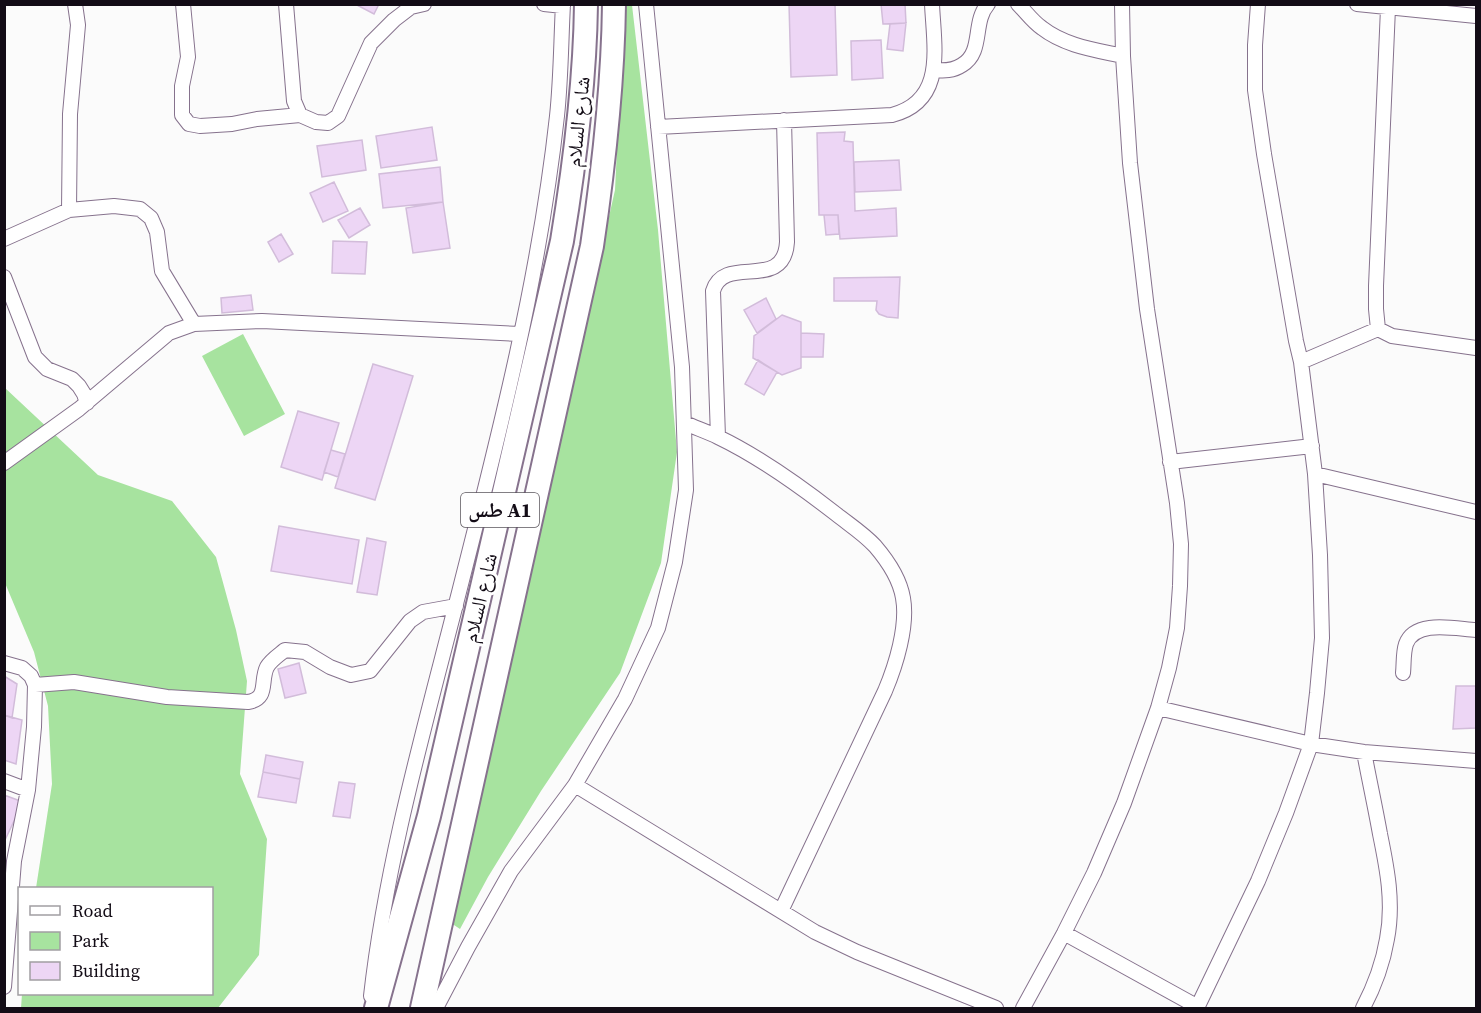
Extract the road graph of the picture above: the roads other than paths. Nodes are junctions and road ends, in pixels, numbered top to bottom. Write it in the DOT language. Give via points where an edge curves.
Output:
graph roads {
  1 [pos="75,4"];
  2 [pos="183,4"];
  3 [pos="286,4"];
  4 [pos="424,4"];
  5 [pos="544,4"];
  6 [pos="614,4"];
  7 [pos="646,4"];
  8 [pos="932,4"];
  9 [pos="988,4"];
  10 [pos="1018,4"];
  11 [pos="1122,4"];
  12 [pos="1258,4"];
  13 [pos="1357,4"];
  14 [pos="571,5"];
  15 [pos="1388,8"];
  16 [pos="1476,16"];
  17 [pos="1123,56"];
  18 [pos="934,70"];
  19 [pos="300,115"];
  20 [pos="784,120"];
  21 [pos="658,127"];
  22 [pos="69,210"];
  23 [pos="4,239"];
  24 [pos="4,277"];
  25 [pos="194,324"];
  26 [pos="1378,329"];
  27 [pos="520,334"];
  28 [pos="1476,348"];
  29 [pos="1301,362"];
  30 [pos="87,403"];
  31 [pos="685,423"];
  32 [pos="718,437"];
  33 [pos="1312,446"];
  34 [pos="1170,462"];
  35 [pos="4,463"];
  36 [pos="1315,474"];
  37 [pos="1476,512"];
  38 [pos="456,606"];
  39 [pos="1476,630"];
  40 [pos="4,663"];
  41 [pos="1403,673"];
  42 [pos="35,685"];
  43 [pos="1158,708"];
  44 [pos="1311,744"];
  45 [pos="1364,752"];
  46 [pos="1476,761"];
  47 [pos="4,781"];
  48 [pos="575,785"];
  49 [pos="28,790"];
  50 [pos="9,858"];
  51 [pos="780,910"];
  52 [pos="1064,933"];
  53 [pos="4,987"];
  54 [pos="369,1008"];
  55 [pos="376,1008"];
  56 [pos="422,1008"];
  57 [pos="436,1008"];
  58 [pos="996,1008"];
  59 [pos="1023,1008"];
  60 [pos="1197,1008"];
  61 [pos="1363,1008"];
  1 -- 22 [label="street" via="78,25 70,114"];
  2 -- 19 [label="street" via="188,57 182,86 182,116 189,124 232,124"];
  3 -- 19 [label="street" via="294,101"];
  4 -- 19 [label="street" via="411,7 371,43 338,116 328,123"];
  5 -- 14 [label="street"];
  6 -- 56 [label="highway, شارع السلام" via="609,111 592,246"];
  7 -- 21 [label="street"];
  8 -- 18 [label="street"];
  9 -- 18 [label="street" via="980,17 972,56 955,69"];
  10 -- 17 [label="street" via="1040,27 1056,36"];
  11 -- 17 [label="street"];
  12 -- 29 [label="street" via="1255,90"];
  13 -- 15 [label="street"];
  14 -- 27 [label="street" via="541,231"];
  14 -- 55 [label="highway, شارع السلام / طس A1" via="585,60 562,241 429,816"];
  15 -- 16 [label="street"];
  15 -- 26 [label="street" via="1376,286"];
  17 -- 34 [label="street" via="1130,163"];
  18 -- 20 [label="street" via="920,101 902,112"];
  20 -- 21 [label="street"];
  20 -- 32 [label="street" via="785,254 769,270 727,274 713,291"];
  21 -- 31 [label="street"];
  22 -- 23 [label="street"];
  22 -- 25 [label="street" via="114,206 140,209 151,218 157,232 162,271"];
  24 -- 30 [label="street" via="35,357 47,369 72,379"];
  25 -- 27 [label="street" via="262,321"];
  25 -- 30 [label="street" via="169,333"];
  26 -- 28 [label="street" via="1392,336"];
  26 -- 29 [label="street"];
  27 -- 38 [label="street"];
  29 -- 33 [label="street"];
  30 -- 35 [label="street"];
  31 -- 32 [label="street"];
  31 -- 48 [label="street" via="686,490 675,562 658,628 625,699"];
  32 -- 51 [label="street" via="776,471 862,534 884,557 903,598 901,636 885,692"];
  33 -- 34 [label="street"];
  33 -- 36 [label="street"];
  34 -- 43 [label="street" via="1181,544 1180,586 1177,627"];
  36 -- 37 [label="street"];
  36 -- 44 [label="street" via="1322,638"];
  38 -- 42 [label="street" via="423,612 410,621 370,671 351,675 305,652 285,650 266,669 262,695 255,701 167,697 74,682"];
  38 -- 54 [label="street" via="395,848"];
  39 -- 41 [label="street" via="1435,628 1414,633 1406,643"];
  40 -- 42 [label="street" via="22,668"];
  42 -- 49 [label="street"];
  43 -- 44 [label="street"];
  43 -- 52 [label="street" via="1124,803"];
  44 -- 45 [label="street"];
  44 -- 60 [label="street" via="1258,881"];
  45 -- 46 [label="street"];
  45 -- 61 [label="street" via="1390,904 1383,958"];
  47 -- 49 [label="street"];
  48 -- 51 [label="street"];
  48 -- 57 [label="street" via="511,871"];
  49 -- 50 [label="street"];
  50 -- 53 [label="street"];
  51 -- 58 [label="street" via="857,952"];
  52 -- 59 [label="street"];
  52 -- 60 [label="street"];
}
